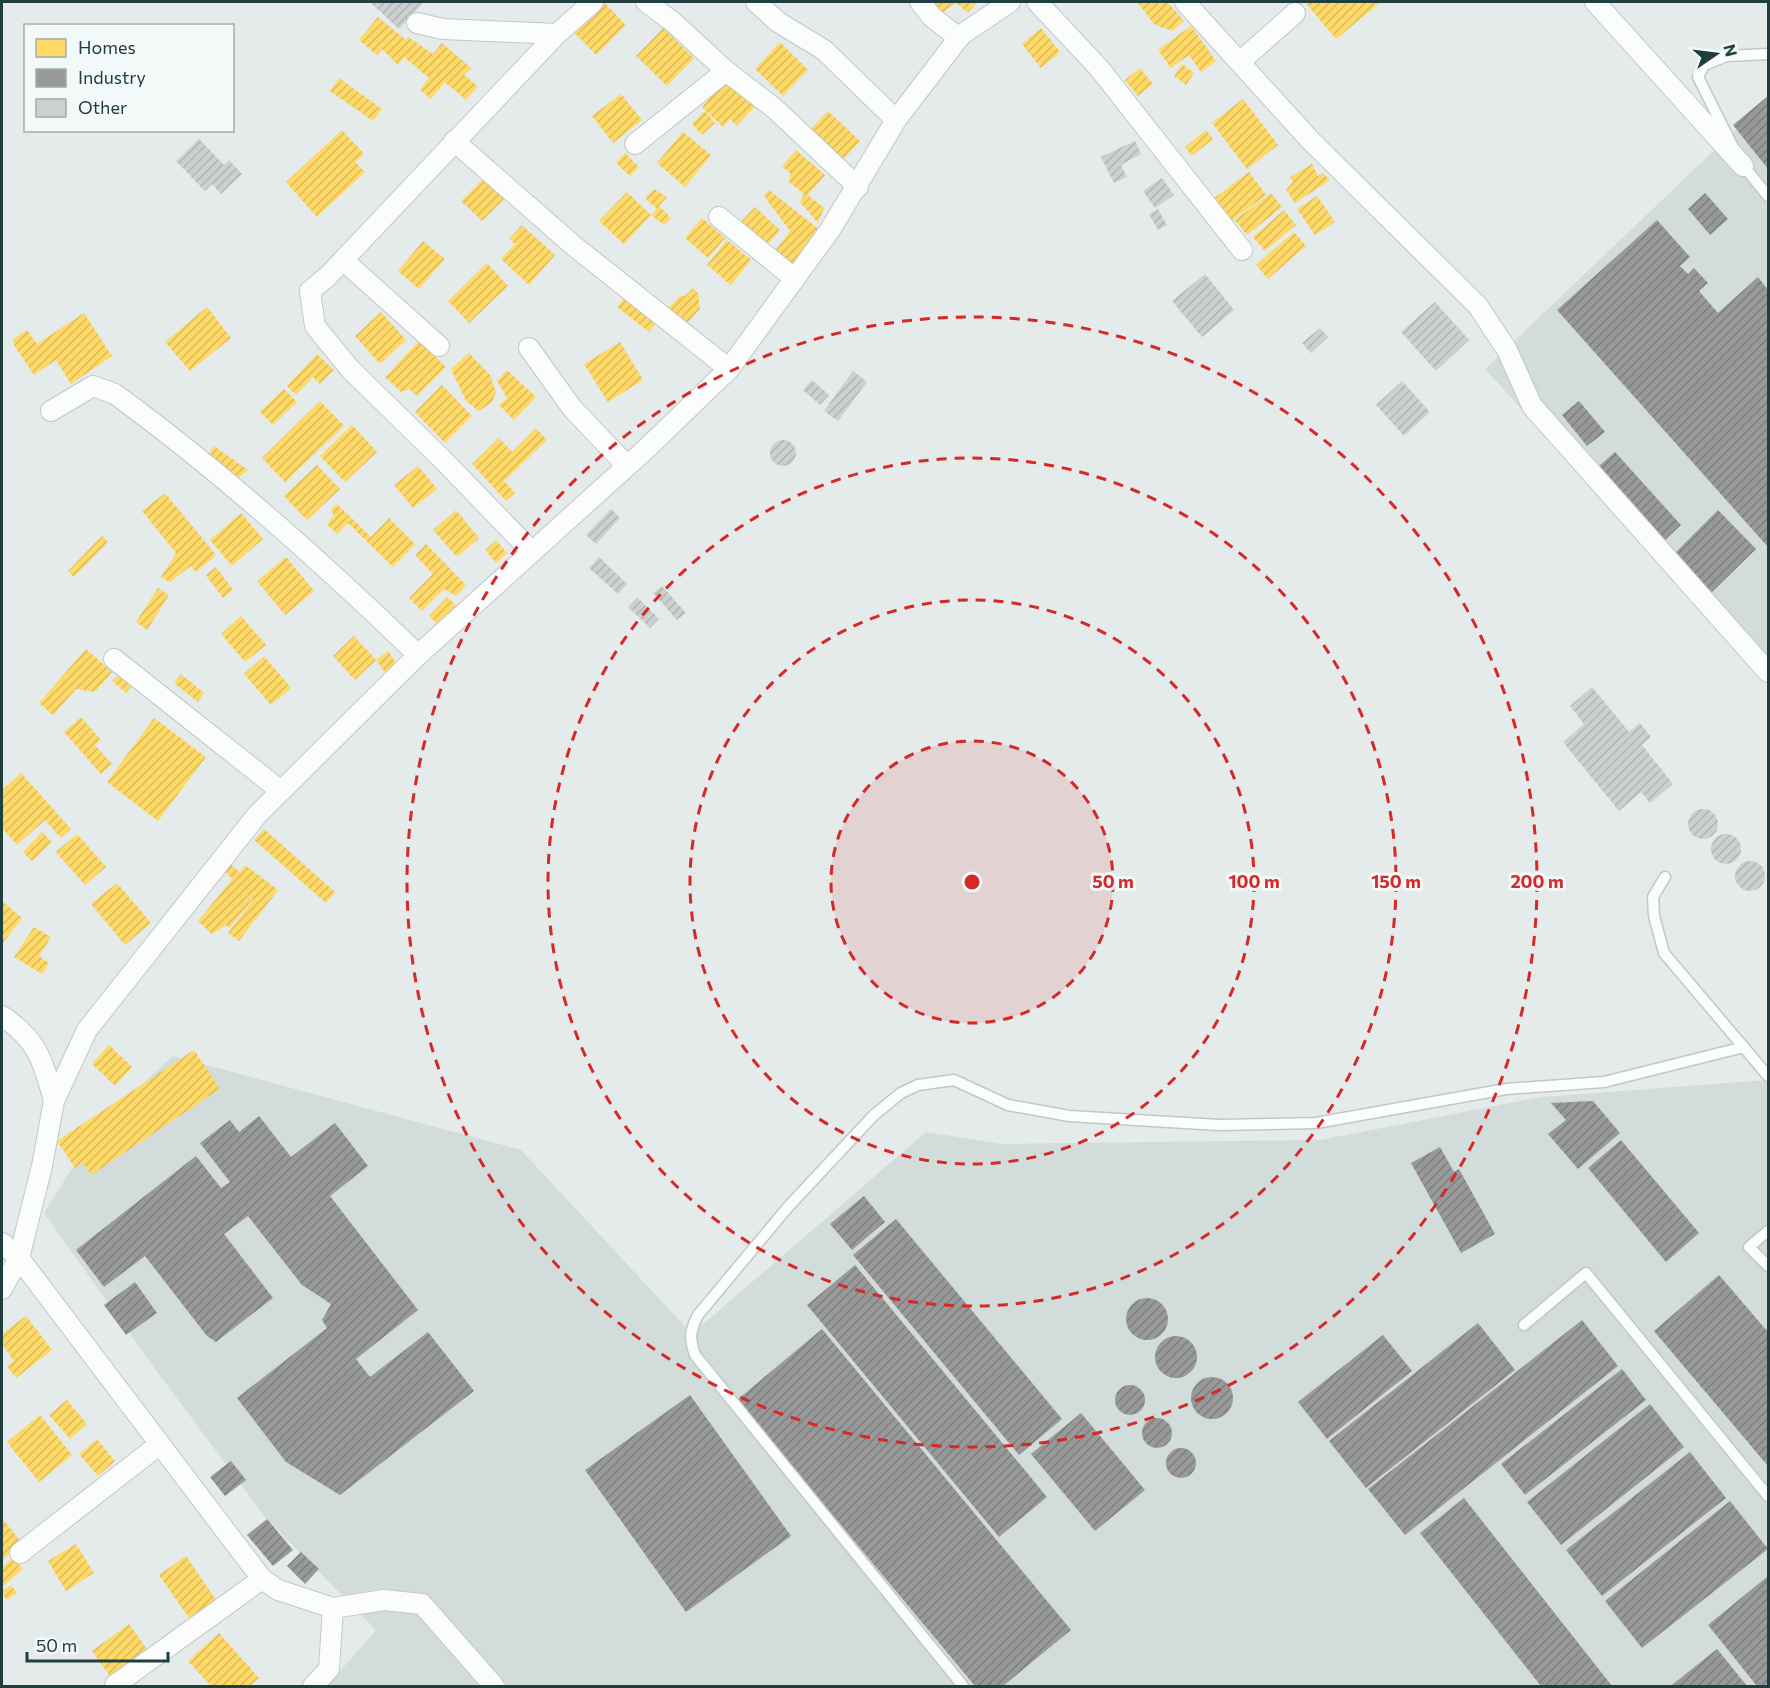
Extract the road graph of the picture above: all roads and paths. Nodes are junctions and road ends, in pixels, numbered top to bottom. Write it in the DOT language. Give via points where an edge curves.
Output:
graph roads {
  1 [pos="593,2"];
  2 [pos="646,2"];
  3 [pos="756,2"];
  4 [pos="920,2"];
  5 [pos="1010,2"];
  6 [pos="1038,2"];
  7 [pos="1185,2"];
  8 [pos="1596,2"];
  9 [pos="1295,13"];
  10 [pos="417,23"];
  11 [pos="557,34"];
  12 [pos="959,38"];
  13 [pos="1768,54"];
  14 [pos="1240,61"];
  15 [pos="726,71"];
  16 [pos="896,120"];
  17 [pos="454,141"];
  18 [pos="635,144"];
  19 [pos="1743,166"];
  20 [pos="858,187"];
  21 [pos="1768,196"];
  22 [pos="719,217"];
  23 [pos="1242,250"];
  24 [pos="343,260"];
  25 [pos="795,279"];
  26 [pos="439,346"];
  27 [pos="529,348"];
  28 [pos="729,369"];
  29 [pos="51,411"];
  30 [pos="626,465"];
  31 [pos="532,552"];
  32 [pos="418,655"];
  33 [pos="114,659"];
  34 [pos="1768,672"];
  35 [pos="281,791"];
  36 [pos="1665,877"];
  37 [pos="2,1016"];
  38 [pos="1744,1047"];
  39 [pos="1768,1076"];
  40 [pos="54,1101"];
  41 [pos="1768,1231"];
  42 [pos="2,1244"];
  43 [pos="19,1258"];
  44 [pos="1768,1266"];
  45 [pos="2,1289"];
  46 [pos="1524,1324"];
  47 [pos="160,1444"];
  48 [pos="1768,1496"];
  49 [pos="20,1553"];
  50 [pos="262,1578"];
  51 [pos="333,1608"];
  52 [pos="115,1685"];
  53 [pos="313,1686"];
  54 [pos="494,1686"];
  55 [pos="963,1686"];
  1 -- 11 [label="street"];
  2 -- 15 [label="street"];
  3 -- 16 [label="street" via="778,22 824,50"];
  4 -- 12 [label="street"];
  5 -- 12 [label="street"];
  6 -- 23 [label="street" via="1098,68"];
  7 -- 14 [label="street"];
  8 -- 19 [label="street"];
  9 -- 14 [label="street"];
  10 -- 11 [label="street" via="443,29"];
  11 -- 17 [label="street"];
  12 -- 16 [label="street"];
  13 -- 19 [label="lane" via="1727,56 1704,65 1698,77"];
  14 -- 34 [label="street" via="1310,140 1478,306 1507,350 1532,406"];
  15 -- 18 [label="street"];
  15 -- 20 [label="street" via="774,108"];
  16 -- 20 [label="street"];
  17 -- 24 [label="street"];
  17 -- 28 [label="street" via="574,246"];
  19 -- 21 [label="lane"];
  20 -- 25 [label="street"];
  22 -- 25 [label="street"];
  24 -- 26 [label="street"];
  24 -- 31 [label="street" via="309,291 315,326 350,369"];
  25 -- 28 [label="street"];
  27 -- 30 [label="street" via="572,408"];
  28 -- 30 [label="street"];
  29 -- 32 [label="street" via="93,386 115,394 226,481 333,573"];
  30 -- 31 [label="street"];
  31 -- 32 [label="street"];
  32 -- 35 [label="street"];
  33 -- 35 [label="street"];
  35 -- 40 [label="street" via="256,815 87,1030"];
  36 -- 38 [label="lane" via="1653,897 1654,916 1665,953"];
  37 -- 40 [label="street" via="22,1030 42,1056"];
  38 -- 39 [label="lane"];
  38 -- 55 [label="lane" via="1604,1082 1506,1089 1316,1123 1219,1125 1069,1116 1008,1105 954,1080 918,1085 880,1110 788,1208 698,1315 690,1340 695,1355"];
  40 -- 43 [label="street"];
  41 -- 44 [label="lane" via="1749,1247"];
  42 -- 43 [label="street"];
  43 -- 45 [label="street"];
  43 -- 47 [label="street"];
  46 -- 48 [label="lane" via="1586,1273"];
  47 -- 49 [label="street"];
  47 -- 50 [label="street"];
  50 -- 51 [label="street" via="278,1590"];
  50 -- 52 [label="street"];
  51 -- 53 [label="street" via="329,1669"];
  51 -- 54 [label="street" via="384,1600 422,1604"];
}
